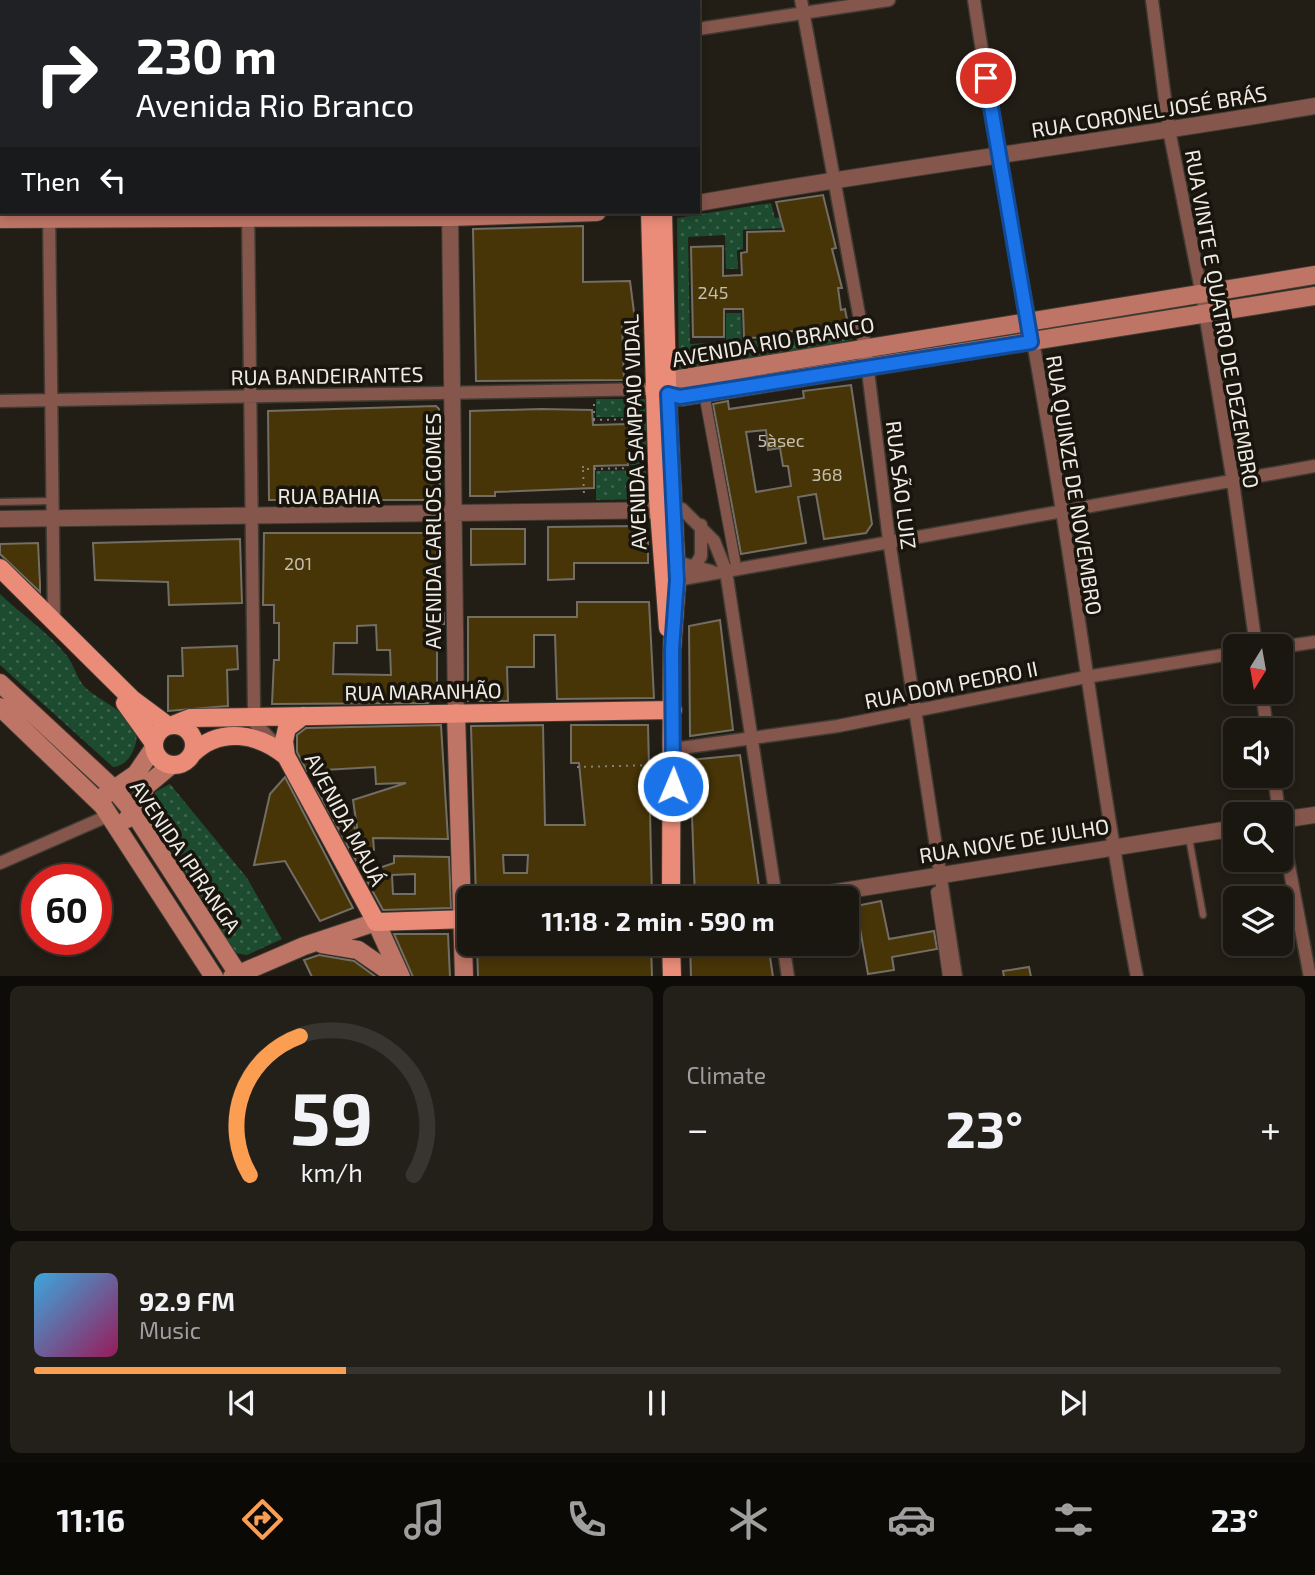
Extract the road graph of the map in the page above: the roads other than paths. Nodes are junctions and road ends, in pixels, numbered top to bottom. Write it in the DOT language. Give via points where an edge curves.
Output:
graph roads {
  1 [pos="801,0"];
  2 [pos="889,0"];
  3 [pos="974,0"];
  4 [pos="1152,0"];
  5 [pos="803,14"];
  6 [pos="700,29"];
  7 [pos="1315,106"];
  8 [pos="1169,131"];
  9 [pos="998,156"];
  10 [pos="836,179"];
  11 [pos="700,203"];
  12 [pos="450,214"];
  13 [pos="650,214"];
  14 [pos="663,214"];
  15 [pos="49,215"];
  16 [pos="248,215"];
  17 [pos="0,219"];
  18 [pos="1315,275"];
  19 [pos="1202,295"];
  20 [pos="1315,296"];
  21 [pos="1206,315"];
  22 [pos="1027,320"];
  23 [pos="1031,342"];
  24 [pos="865,346"];
  25 [pos="868,367"];
  26 [pos="663,389"];
  27 [pos="454,391"];
  28 [pos="248,396"];
  29 [pos="705,399"];
  30 [pos="0,401"];
  31 [pos="51,401"];
  32 [pos="1315,466"];
  33 [pos="1233,482"];
  34 [pos="52,501"];
  35 [pos="0,502"];
  36 [pos="665,510"];
  37 [pos="1062,512"];
  38 [pos="454,515"];
  39 [pos="251,516"];
  40 [pos="53,518"];
  41 [pos="0,519"];
  42 [pos="701,525"];
  43 [pos="661,540"];
  44 [pos="889,540"];
  45 [pos="676,560"];
  46 [pos="0,568"];
  47 [pos="695,568"];
  48 [pos="726,568"];
  49 [pos="681,579"];
  50 [pos="0,580"];
  51 [pos="54,587"];
  52 [pos="35,601"];
  53 [pos="54,625"];
  54 [pos="1254,634"];
  55 [pos="1315,642"];
  56 [pos="1293,645"];
  57 [pos="672,649"];
  58 [pos="1223,655"];
  59 [pos="1086,677"];
  60 [pos="0,683"];
  61 [pos="0,707"];
  62 [pos="673,710"];
  63 [pos="915,710"];
  64 [pos="456,713"];
  65 [pos="303,716"];
  66 [pos="254,717"];
  67 [pos="171,725"];
  68 [pos="750,740"];
  69 [pos="153,745"];
  70 [pos="674,748"];
  71 [pos="193,753"];
  72 [pos="286,756"];
  73 [pos="170,766"];
  74 [pos="114,789"];
  75 [pos="108,813"];
  76 [pos="134,813"];
  77 [pos="1315,815"];
  78 [pos="1293,820"];
  79 [pos="1223,830"];
  80 [pos="1188,835"];
  81 [pos="1112,848"];
  82 [pos="0,863"];
  83 [pos="1290,872"];
  84 [pos="940,875"];
  85 [pos="464,886"];
  86 [pos="671,886"];
  87 [pos="774,886"];
  88 [pos="859,888"];
  89 [pos="936,892"];
  90 [pos="1203,915"];
  91 [pos="457,919"];
  92 [pos="376,922"];
  93 [pos="304,946"];
  94 [pos="465,956"];
  95 [pos="671,956"];
  96 [pos="785,956"];
  97 [pos="235,975"];
  98 [pos="214,976"];
  99 [pos="399,976"];
  100 [pos="464,976"];
  101 [pos="672,976"];
  102 [pos="788,976"];
  103 [pos="948,976"];
  104 [pos="956,976"];
  105 [pos="1137,976"];
  106 [pos="1310,976"];
  1 -- 5 [label="street, RUA SÃO LUIZ"];
  2 -- 5 [label="street"];
  3 -- 9 [label="street, RUA QUINZE DE NOVEMBRO"];
  4 -- 8 [label="street, RUA VINTE E QUATRO DE DEZEMBRO"];
  5 -- 6 [label="street"];
  5 -- 10 [label="street, RUA SÃO LUIZ"];
  7 -- 8 [label="street, RUA CORONEL JOSÉ BRÁS"];
  8 -- 9 [label="street, RUA CORONEL JOSÉ BRÁS"];
  8 -- 19 [label="street, RUA VINTE E QUATRO DE DEZEMBRO"];
  9 -- 10 [label="street, RUA CORONEL JOSÉ BRÁS"];
  9 -- 22 [label="street, RUA QUINZE DE NOVEMBRO"];
  10 -- 11 [label="street, RUA CORONEL JOSÉ BRÁS"];
  10 -- 24 [label="street, RUA SÃO LUIZ"];
  12 -- 16 [label="main road"];
  12 -- 27 [label="street, AVENIDA CARLOS GOMES"];
  13 -- 26 [label="main road, AVENIDA SAMPAIO VIDAL"];
  14 -- 26 [label="main road, AVENIDA SAMPAIO VIDAL"];
  15 -- 16 [label="main road"];
  15 -- 17 [label="main road"];
  15 -- 31 [label="street"];
  16 -- 28 [label="street"];
  18 -- 19 [label="main road, AVENIDA RIO BRANCO"];
  19 -- 21 [label="street, RUA VINTE E QUATRO DE DEZEMBRO"];
  19 -- 22 [label="main road, AVENIDA RIO BRANCO"];
  20 -- 21 [label="main road, AVENIDA RIO BRANCO"];
  21 -- 23 [label="main road, AVENIDA RIO BRANCO"];
  21 -- 33 [label="street, RUA VINTE E QUATRO DE DEZEMBRO"];
  22 -- 23 [label="street, RUA QUINZE DE NOVEMBRO"];
  22 -- 24 [label="main road, AVENIDA RIO BRANCO"];
  23 -- 25 [label="main road, AVENIDA RIO BRANCO"];
  23 -- 37 [label="street, RUA QUINZE DE NOVEMBRO"];
  24 -- 25 [label="street, RUA SÃO LUIZ"];
  24 -- 26 [label="main road, AVENIDA RIO BRANCO"];
  25 -- 26 [label="main road, AVENIDA RIO BRANCO" via="680,397"];
  25 -- 44 [label="street, RUA SÃO LUIZ"];
  26 -- 27 [label="street, RUA BANDEIRANTES"];
  26 -- 36 [label="main road, AVENIDA SAMPAIO VIDAL"];
  27 -- 28 [label="street, RUA BANDEIRANTES"];
  27 -- 38 [label="street, AVENIDA CARLOS GOMES"];
  28 -- 31 [label="street, RUA BANDEIRANTES"];
  28 -- 39 [label="street"];
  29 -- 48 [label="street"];
  30 -- 31 [label="street, RUA BANDEIRANTES"];
  31 -- 34 [label="street"];
  32 -- 33 [label="street"];
  33 -- 37 [label="street"];
  33 -- 54 [label="street, RUA VINTE E QUATRO DE DEZEMBRO"];
  34 -- 35 [label="lane"];
  34 -- 40 [label="street"];
  36 -- 38 [label="street, RUA BAHIA"];
  36 -- 42 [label="street" via="682,509"];
  36 -- 43 [label="main road, AVENIDA SAMPAIO VIDAL"];
  36 -- 45 [label="main road, AVENIDA SAMPAIO VIDAL"];
  37 -- 44 [label="street"];
  37 -- 59 [label="street, RUA QUINZE DE NOVEMBRO"];
  38 -- 39 [label="street, RUA BAHIA"];
  38 -- 64 [label="street, AVENIDA CARLOS GOMES"];
  39 -- 40 [label="street, RUA BAHIA"];
  39 -- 66 [label="street"];
  40 -- 41 [label="street, RUA BAHIA"];
  40 -- 51 [label="street"];
  42 -- 47 [label="street" via="703,548"];
  42 -- 48 [label="street"];
  43 -- 45 [label="street"];
  43 -- 57 [label="main road, AVENIDA SAMPAIO VIDAL" via="664,606"];
  44 -- 48 [label="street"];
  44 -- 63 [label="street, RUA SÃO LUIZ"];
  45 -- 47 [label="street"];
  45 -- 49 [label="main road, AVENIDA SAMPAIO VIDAL"];
  46 -- 52 [label="main road"];
  47 -- 48 [label="street"];
  47 -- 49 [label="street"];
  48 -- 49 [label="street"];
  48 -- 68 [label="street"];
  49 -- 57 [label="main road, AVENIDA SAMPAIO VIDAL"];
  50 -- 53 [label="main road"];
  51 -- 52 [label="street" via="49,601"];
  51 -- 53 [label="street"];
  52 -- 53 [label="main road"];
  53 -- 67 [label="main road" via="132,699"];
  53 -- 69 [label="main road" via="128,706"];
  55 -- 56 [label="street"];
  57 -- 62 [label="main road, AVENIDA SAMPAIO VIDAL"];
  58 -- 59 [label="street, RUA DOM PEDRO II"];
  59 -- 63 [label="street, RUA DOM PEDRO II"];
  59 -- 81 [label="street, RUA QUINZE DE NOVEMBRO"];
  60 -- 74 [label="main road, AVENIDA IPIRANGA"];
  61 -- 75 [label="main road, AVENIDA IPIRANGA"];
  62 -- 64 [label="main road, RUA MARANHÃO"];
  62 -- 70 [label="main road, AVENIDA SAMPAIO VIDAL"];
  63 -- 68 [label="street, RUA DOM PEDRO II"];
  63 -- 84 [label="street, RUA SÃO LUIZ"];
  64 -- 65 [label="main road, RUA MARANHÃO"];
  64 -- 85 [label="main road, AVENIDA CARLOS GOMES"];
  65 -- 66 [label="main road, RUA MARANHÃO"];
  65 -- 72 [label="main road" via="287,728"];
  66 -- 67 [label="main road, RUA MARANHÃO" via="190,718"];
  66 -- 72 [label="street"];
  67 -- 69 [label="main road" via="156,735"];
  67 -- 71 [label="main road" via="188,731"];
  68 -- 70 [label="street, RUA DOM PEDRO II"];
  68 -- 87 [label="street"];
  69 -- 73 [label="main road" via="157,756"];
  69 -- 74 [label="main road" via="136,774"];
  70 -- 86 [label="main road, AVENIDA SAMPAIO VIDAL"];
  71 -- 72 [label="main road, AVENIDA MAUÁ" via="207,742 250,736"];
  71 -- 73 [label="main road" via="179,766"];
  72 -- 92 [label="main road, AVENIDA MAUÁ"];
  73 -- 76 [label="main road" via="146,786"];
  74 -- 75 [label="main road" via="104,796"];
  74 -- 76 [label="main road, AVENIDA IPIRANGA"];
  75 -- 76 [label="main road" via="123,821"];
  75 -- 82 [label="street"];
  75 -- 98 [label="main road, AVENIDA IPIRANGA"];
  76 -- 97 [label="main road, AVENIDA IPIRANGA"];
  77 -- 78 [label="street"];
  79 -- 80 [label="street, RUA NOVE DE JULHO"];
  80 -- 81 [label="street, RUA NOVE DE JULHO"];
  80 -- 90 [label="lane"];
  81 -- 84 [label="street, RUA NOVE DE JULHO"];
  81 -- 105 [label="street, RUA QUINZE DE NOVEMBRO"];
  83 -- 106 [label="street"];
  84 -- 88 [label="street, RUA NOVE DE JULHO"];
  84 -- 104 [label="street, RUA SÃO LUIZ"];
  89 -- 103 [label="street"];
  91 -- 92 [label="main road"];
  92 -- 93 [label="main road"];
  92 -- 99 [label="main road"];
  93 -- 97 [label="main road"];
  93 -- 99 [label="main road" via="351,947"];
  94 -- 100 [label="main road, AVENIDA CARLOS GOMES"];
  95 -- 101 [label="main road"];
  96 -- 102 [label="street"];
}
